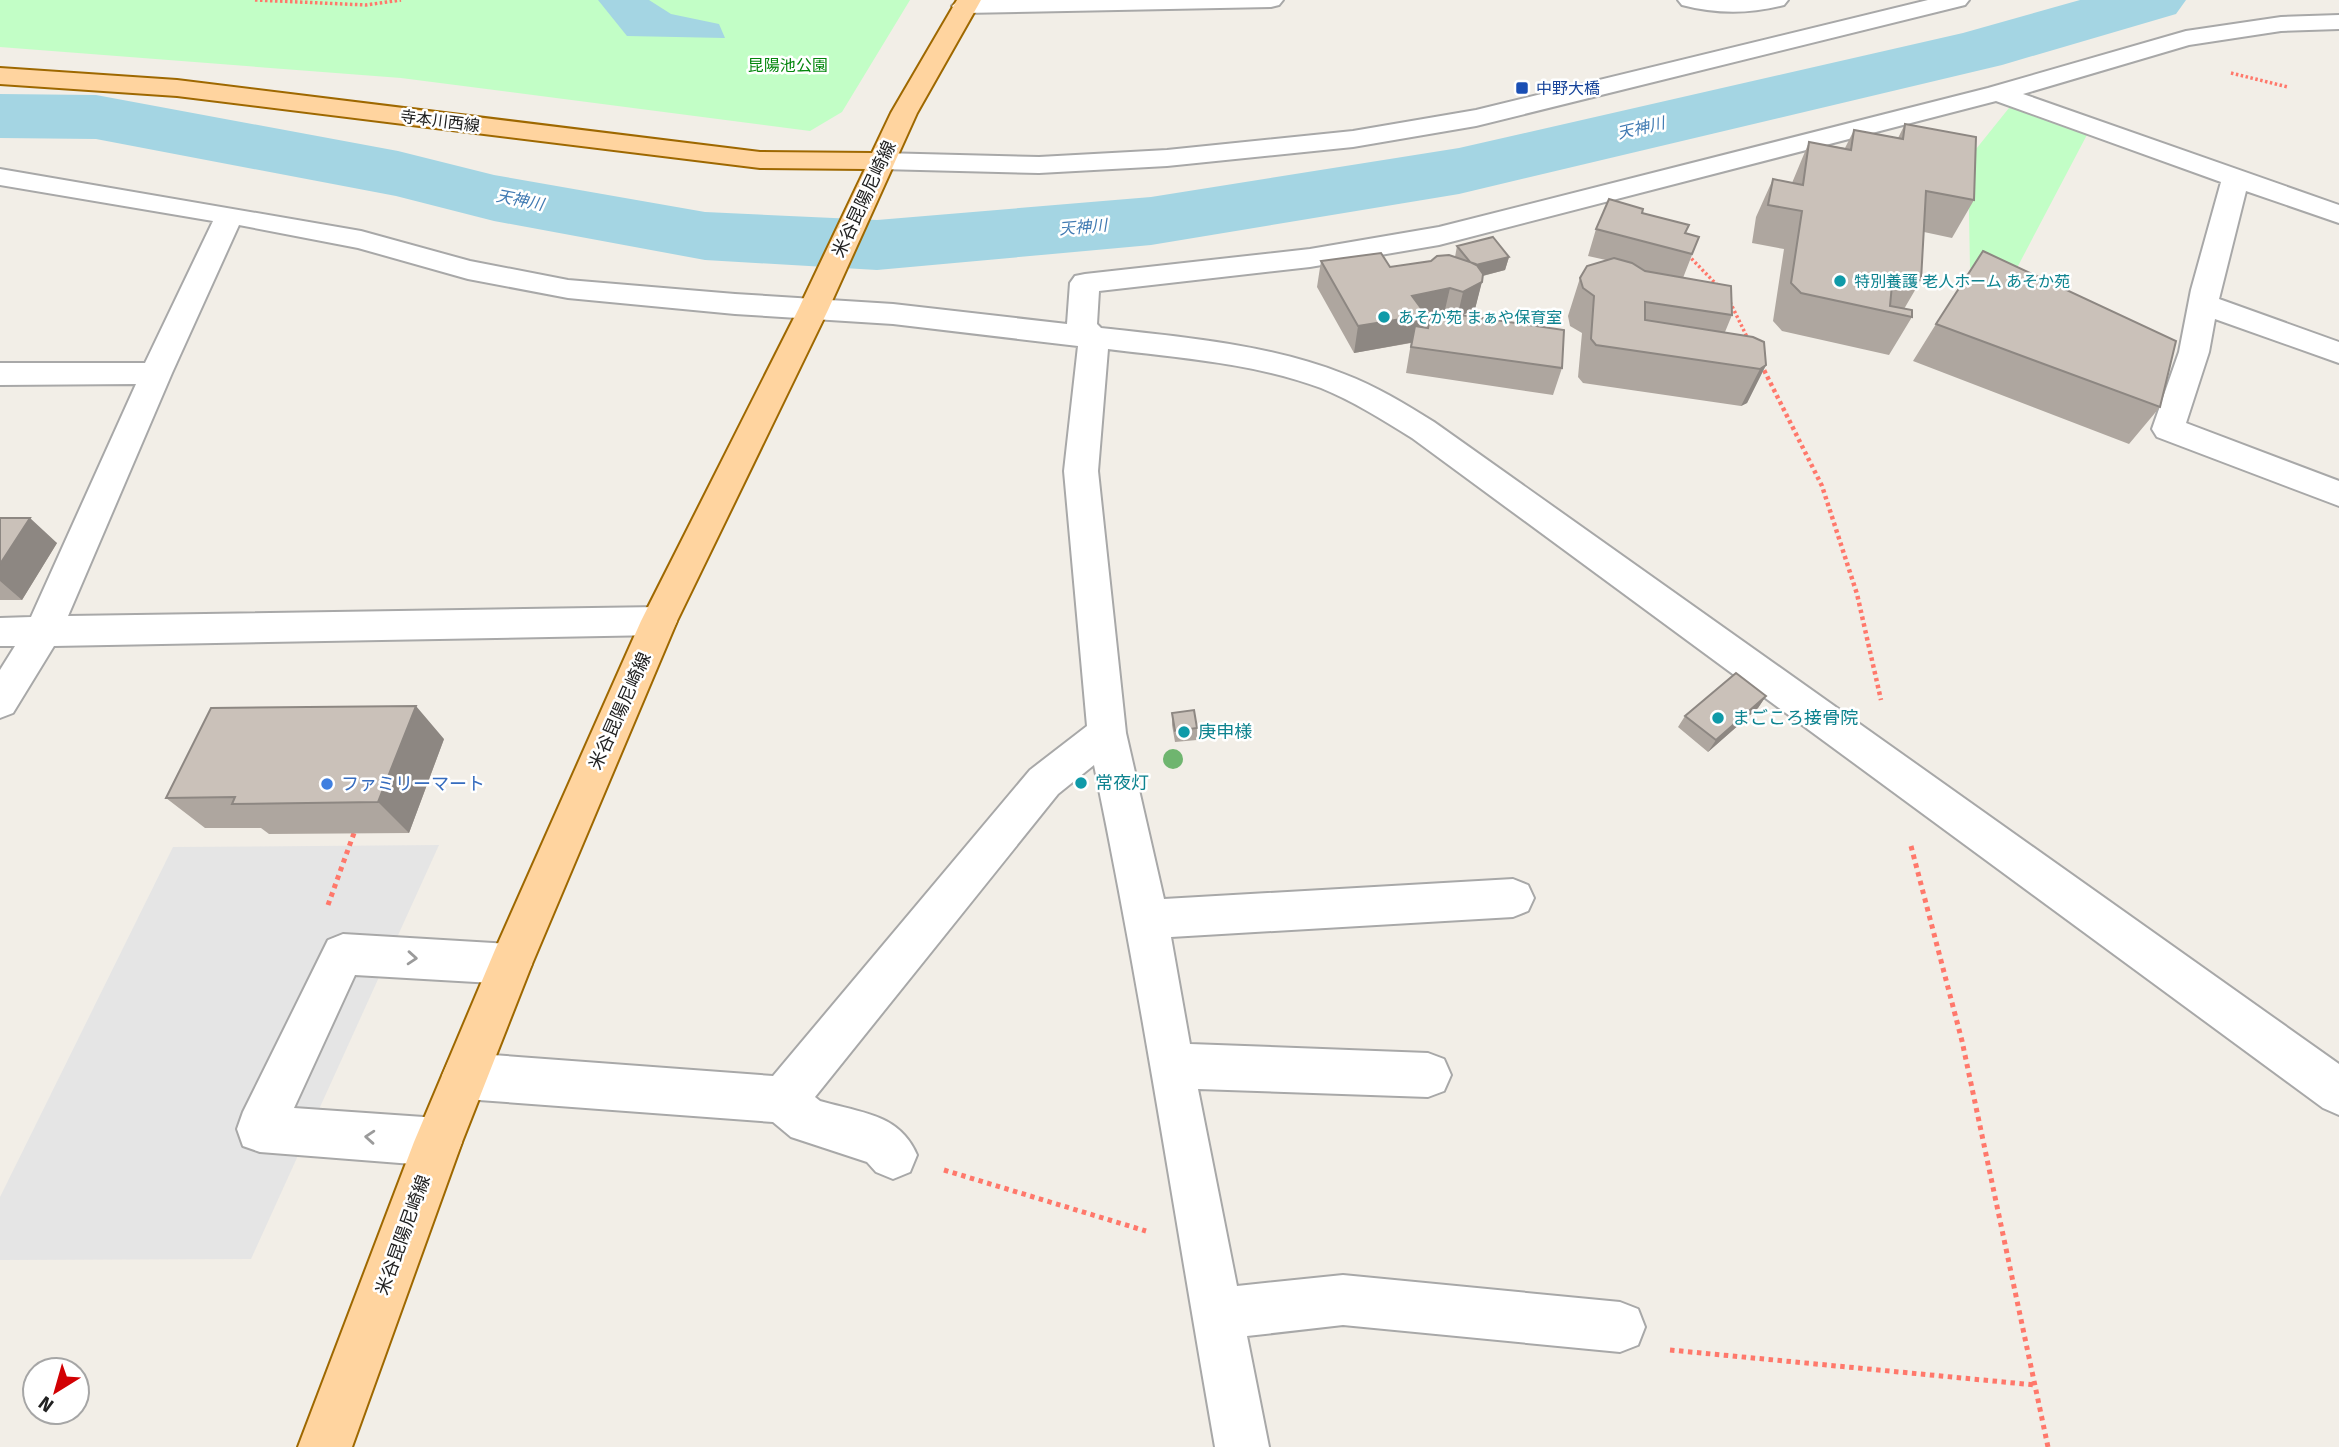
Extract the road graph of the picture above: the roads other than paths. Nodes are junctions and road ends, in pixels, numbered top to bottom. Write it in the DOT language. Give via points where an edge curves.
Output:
graph roads {
  1 [pos="1264,0"];
  2 [pos="1271,0"];
  3 [pos="1690,0"];
  4 [pos="1776,0"];
  5 [pos="1957,0"];
  6 [pos="966,3"];
  7 [pos="2339,22"];
  8 [pos="0,76"];
  9 [pos="1997,93"];
  10 [pos="881,161"];
  11 [pos="0,177"];
  12 [pos="2235,179"];
  13 [pos="230,215"];
  14 [pos="2339,215"];
  15 [pos="819,298"];
  16 [pos="2203,304"];
  17 [pos="1093,339"];
  18 [pos="2339,354"];
  19 [pos="156,373"];
  20 [pos="0,374"];
  21 [pos="2339,494"];
  22 [pos="659,621"];
  23 [pos="0,632"];
  24 [pos="43,632"];
  25 [pos="0,702"];
  26 [pos="1107,733"];
  27 [pos="1513,898"];
  28 [pos="1147,919"];
  29 [pos="510,964"];
  30 [pos="1171,1066"];
  31 [pos="1428,1075"];
  32 [pos="465,1076"];
  33 [pos="2339,1092"];
  34 [pos="783,1100"];
  35 [pos="438,1142"];
  36 [pos="893,1155"];
  37 [pos="1216,1314"];
  38 [pos="1620,1327"];
  39 [pos="325,1447"];
  40 [pos="1241,1447"];
  1 -- 2 [label="street"];
  1 -- 6 [label="street"];
  3 -- 4 [label="street" via="1757,5"];
  5 -- 10 [label="street" via="1476,118 1353,139 1167,158 1039,165"];
  6 -- 10 [label="main road, 米谷昆陽尼崎線"];
  7 -- 9 [label="street" via="2281,24 2186,38"];
  8 -- 10 [label="main road, 寺本川西線" via="177,88 760,160"];
  9 -- 12 [label="street"];
  9 -- 17 [label="street" via="1439,236 1311,258 1085,283 1082,325"];
  10 -- 15 [label="main road, 米谷昆陽尼崎線"];
  11 -- 13 [label="street"];
  12 -- 14 [label="street"];
  12 -- 16 [label="street"];
  13 -- 15 [label="street" via="361,240 468,270 568,289"];
  13 -- 19 [label="street"];
  15 -- 17 [label="street" via="893,314"];
  15 -- 22 [label="main road, 米谷昆陽尼崎線"];
  16 -- 18 [label="street"];
  16 -- 21 [label="street" via="2194,352 2172,374 2168,429"];
  17 -- 26 [label="street" via="1081,471"];
  17 -- 33 [label="street" via="1193,349 1282,366 1333,381 1379,403 1423,430"];
  19 -- 20 [label="street"];
  19 -- 24 [label="street"];
  22 -- 24 [label="street"];
  22 -- 29 [label="main road, 米谷昆陽尼崎線"];
  23 -- 24 [label="street"];
  24 -- 25 [label="street"];
  26 -- 28 [label="street"];
  26 -- 34 [label="street" via="1044,782"];
  27 -- 28 [label="street"];
  28 -- 30 [label="street"];
  29 -- 32 [label="main road, 米谷昆陽尼崎線"];
  35 -- 29 [label="street, one-way" via="260,1129 344,954"];
  30 -- 31 [label="street"];
  30 -- 37 [label="street"];
  32 -- 34 [label="street"];
  32 -- 35 [label="main road, 米谷昆陽尼崎線"];
  34 -- 36 [label="street" via="807,1122 881,1142"];
  35 -- 39 [label="main road, 米谷昆陽尼崎線"];
  37 -- 38 [label="street" via="1343,1300"];
  37 -- 40 [label="street"];
}
